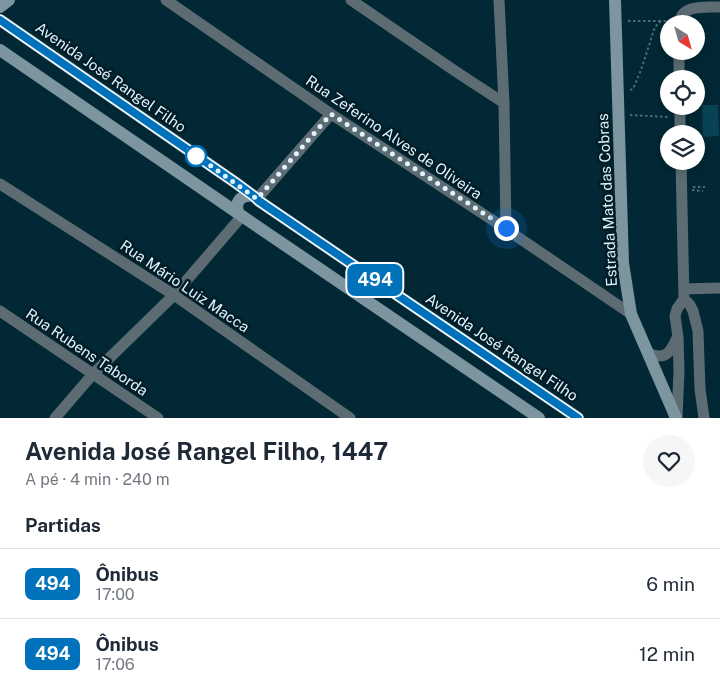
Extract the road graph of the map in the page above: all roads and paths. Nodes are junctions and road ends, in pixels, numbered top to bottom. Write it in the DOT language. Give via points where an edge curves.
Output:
graph roads {
  1 [pos="9,0"];
  2 [pos="166,0"];
  3 [pos="351,0"];
  4 [pos="499,0"];
  5 [pos="615,0"];
  6 [pos="720,6"];
  7 [pos="0,7"];
  8 [pos="682,15"];
  9 [pos="0,21"];
  10 [pos="660,21"];
  11 [pos="616,22"];
  12 [pos="660,22"];
  13 [pos="0,28"];
  14 [pos="0,50"];
  15 [pos="618,92"];
  16 [pos="504,102"];
  17 [pos="331,114"];
  18 [pos="630,115"];
  19 [pos="663,117"];
  20 [pos="681,170"];
  21 [pos="0,184"];
  22 [pos="705,186"];
  23 [pos="703,190"];
  24 [pos="256,199"];
  25 [pos="242,216"];
  26 [pos="506,228"];
  27 [pos="720,288"];
  28 [pos="684,294"];
  29 [pos="174,295"];
  30 [pos="0,311"];
  31 [pos="631,314"];
  32 [pos="678,337"];
  33 [pos="648,353"];
  34 [pos="93,374"];
  35 [pos="55,418"];
  36 [pos="158,418"];
  37 [pos="350,418"];
  38 [pos="539,418"];
  39 [pos="578,418"];
  40 [pos="677,418"];
  41 [pos="704,418"];
  1 -- 7 [label="street"];
  2 -- 17 [label="street, Rua Zeferino Alves de Oliveira"];
  3 -- 16 [label="street"];
  4 -- 16 [label="street"];
  5 -- 11 [label="street, Estrada Mato das Cobras"];
  6 -- 8 [label="street" via="689,9"];
  9 -- 13 [label="street"];
  9 -- 24 [label="street, Avenida José Rangel Filho"];
  10 -- 11 [label="path"];
  11 -- 15 [label="street, Estrada Mato das Cobras"];
  12 -- 15 [label="path" via="655,27 633,89"];
  14 -- 25 [label="street"];
  15 -- 31 [label="street, Estrada Mato das Cobras" via="623,263"];
  16 -- 26 [label="street"];
  17 -- 24 [label="street"];
  17 -- 26 [label="street, Rua Zeferino Alves de Oliveira"];
  18 -- 19 [label="path"];
  20 -- 28 [label="street"];
  21 -- 29 [label="street, Rua Mário Luiz Macca"];
  22 -- 23 [label="path" via="691,188"];
  24 -- 25 [label="street" via="260,208 258,214 252,218"];
  24 -- 25 [label="street" via="246,195 240,199 237,208"];
  24 -- 39 [label="street, Avenida José Rangel Filho"];
  25 -- 29 [label="street"];
  25 -- 38 [label="street"];
  26 -- 31 [label="street, Rua Zeferino Alves de Oliveira"];
  27 -- 28 [label="street"];
  28 -- 32 [label="street" via="675,316"];
  28 -- 41 [label="street" via="698,331"];
  29 -- 34 [label="street"];
  29 -- 37 [label="street, Rua Mário Luiz Macca"];
  30 -- 34 [label="street, Rua Rubens Taborda"];
  31 -- 33 [label="street, Estrada Mato das Cobras"];
  32 -- 33 [label="street" via="668,354 661,357"];
  32 -- 40 [label="street"];
  33 -- 40 [label="street, Estrada Mato das Cobras"];
  34 -- 35 [label="street"];
  34 -- 36 [label="street, Rua Rubens Taborda"];
}
